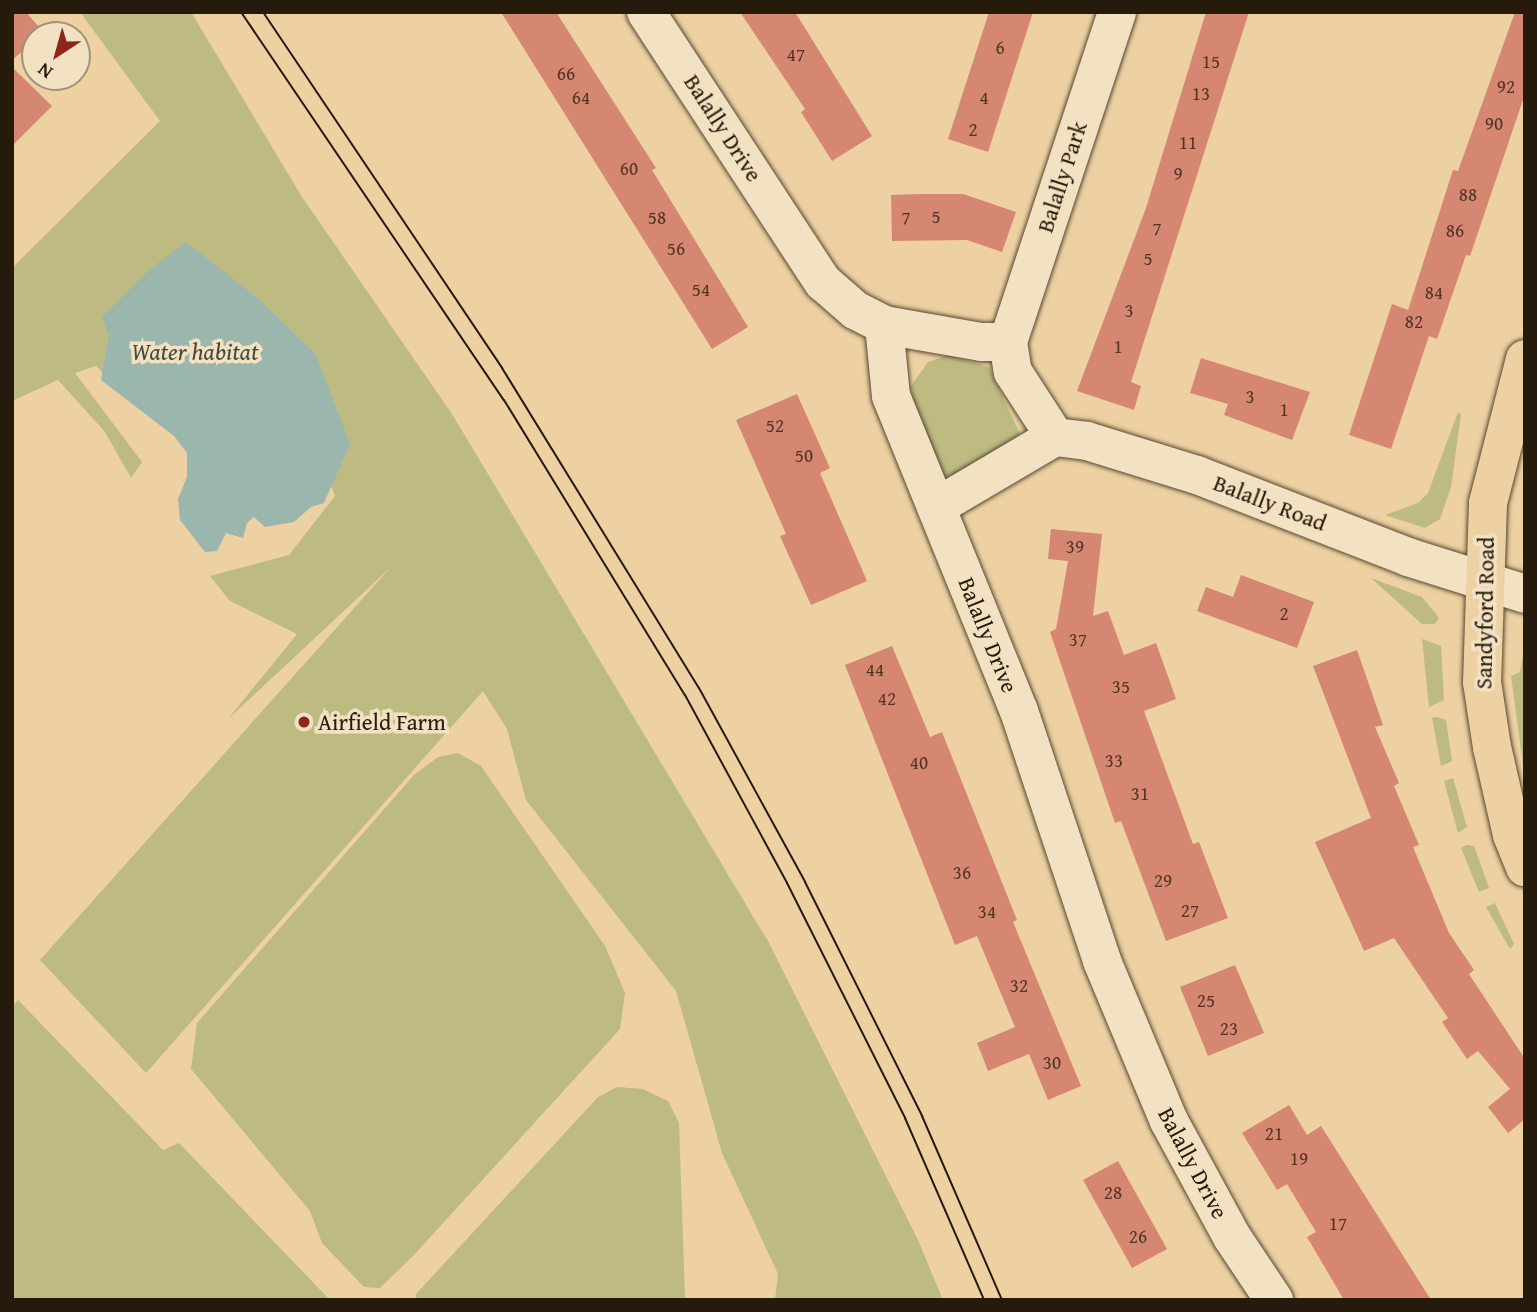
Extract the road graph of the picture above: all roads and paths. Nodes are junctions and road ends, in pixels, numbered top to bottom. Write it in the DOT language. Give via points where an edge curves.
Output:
graph roads {
  1 [pos="646,12"];
  2 [pos="1117,12"];
  3 [pos="884,325"];
  4 [pos="1008,342"];
  5 [pos="1525,359"];
  6 [pos="1055,437"];
  7 [pos="936,507"];
  8 [pos="1482,580"];
  9 [pos="1525,594"];
  10 [pos="1525,868"];
  11 [pos="1274,1300"];
  1 -- 3 [label="street, Balally Drive" via="823,282 855,310"];
  2 -- 4 [label="street, Balally Park"];
  3 -- 4 [label="street" via="981,342"];
  3 -- 7 [label="street, Balally Drive" via="891,396"];
  4 -- 6 [label="street" via="1013,372"];
  5 -- 8 [label="main road, Sandyford Road" via="1488,503"];
  6 -- 7 [label="street"];
  6 -- 8 [label="street, Balally Road" via="1087,441 1197,475"];
  7 -- 11 [label="street, Balally Drive" via="1020,711 1102,961 1168,1121 1232,1237"];
  8 -- 9 [label="street, Balally Road"];
  8 -- 10 [label="main road, Sandyford Road" via="1484,695 1512,835"];
}
